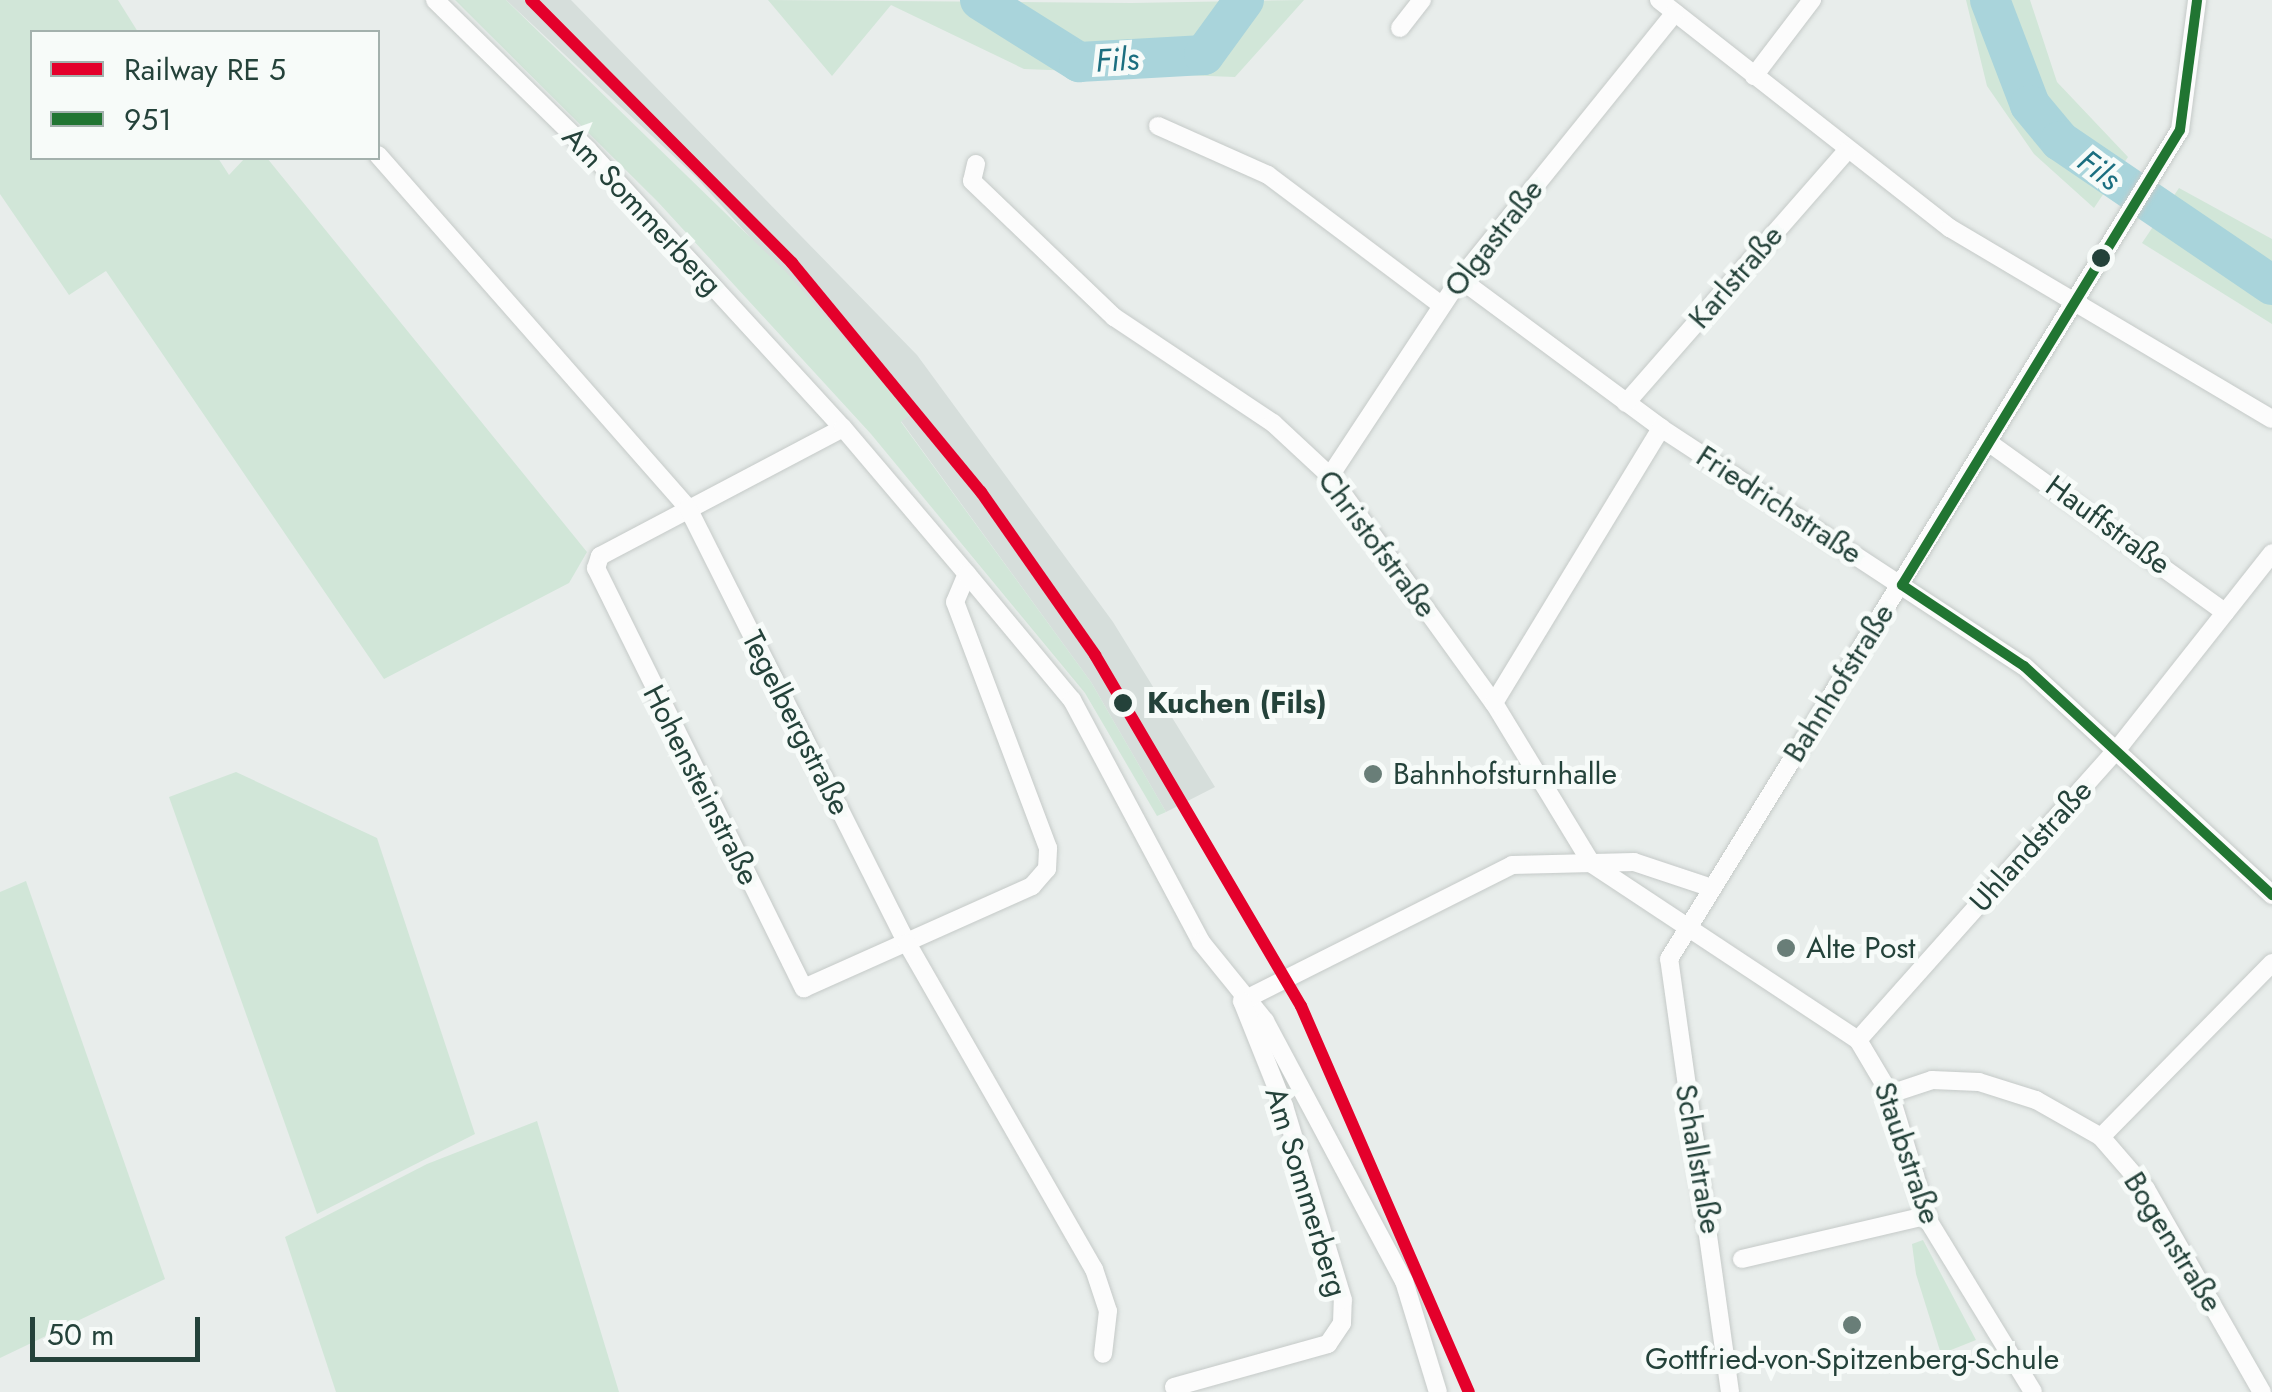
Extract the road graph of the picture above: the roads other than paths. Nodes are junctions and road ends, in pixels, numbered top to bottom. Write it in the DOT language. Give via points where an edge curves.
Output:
graph roads {
  1 [pos="435,0"];
  2 [pos="1422,0"];
  3 [pos="1659,0"];
  4 [pos="1812,0"];
  5 [pos="2197,0"];
  6 [pos="1675,13"];
  7 [pos="1400,28"];
  8 [pos="1754,76"];
  9 [pos="1158,126"];
  10 [pos="1846,152"];
  11 [pos="380,157"];
  12 [pos="976,164"];
  13 [pos="1460,279"];
  14 [pos="2075,303"];
  15 [pos="1441,305"];
  16 [pos="1626,403"];
  17 [pos="2272,419"];
  18 [pos="842,428"];
  19 [pos="1661,428"];
  20 [pos="1988,442"];
  21 [pos="1330,476"];
  22 [pos="688,508"];
  23 [pos="2272,553"];
  24 [pos="967,574"];
  25 [pos="1902,585"];
  26 [pos="2226,612"];
  27 [pos="1494,703"];
  28 [pos="2119,746"];
  29 [pos="1592,864"];
  30 [pos="1710,887"];
  31 [pos="2272,896"];
  32 [pos="1682,930"];
  33 [pos="907,943"];
  34 [pos="2272,963"];
  35 [pos="1242,1001"];
  36 [pos="1858,1040"];
  37 [pos="1890,1094"];
  38 [pos="2101,1138"];
  39 [pos="1926,1216"];
  40 [pos="1742,1259"];
  41 [pos="1103,1354"];
  42 [pos="1174,1387"];
  43 [pos="1438,1392"];
  44 [pos="1730,1392"];
  45 [pos="2033,1392"];
  46 [pos="2262,1392"];
  1 -- 18 [label="street, Am Sommerberg" via="588,150"];
  2 -- 7 [label="street"];
  3 -- 6 [label="street"];
  4 -- 8 [label="street"];
  5 -- 14 [label="street, Bahnhofstraße" via="2188,102 2163,160"];
  6 -- 8 [label="street"];
  6 -- 13 [label="street, Olgastraße"];
  8 -- 10 [label="street"];
  9 -- 15 [label="street" via="1268,175"];
  10 -- 14 [label="street"];
  10 -- 16 [label="street, Karlstraße"];
  11 -- 22 [label="street, Tegelbergstraße"];
  12 -- 21 [label="street, Christofstraße" via="972,181 1114,317 1273,423"];
  13 -- 15 [label="street, Olgastraße"];
  13 -- 16 [label="street, Friedrichstraße"];
  14 -- 17 [label="street" via="2110,315"];
  14 -- 20 [label="street, Bahnhofstraße"];
  15 -- 21 [label="street, Olgastraße"];
  16 -- 19 [label="street, Friedrichstraße"];
  18 -- 22 [label="street"];
  18 -- 24 [label="street, Am Sommerberg"];
  19 -- 25 [label="street, Friedrichstraße"];
  19 -- 27 [label="street"];
  20 -- 25 [label="street, Bahnhofstraße"];
  20 -- 26 [label="street, Hauffstraße"];
  21 -- 27 [label="street, Christofstraße"];
  22 -- 33 [label="street, Tegelbergstraße"];
  22 -- 33 [label="street, Hohensteinstraße" via="600,556 598,582 804,988"];
  23 -- 26 [label="street, Uhlandstraße"];
  24 -- 33 [label="street" via="955,602 1048,848 1048,869 1032,886"];
  24 -- 35 [label="street, Am Sommerberg" via="1072,700"];
  25 -- 28 [label="street, Friedrichstraße" via="2024,666"];
  25 -- 30 [label="street, Bahnhofstraße"];
  26 -- 28 [label="street, Uhlandstraße"];
  27 -- 29 [label="street, Christofstraße"];
  28 -- 31 [label="street, Friedrichstraße"];
  28 -- 36 [label="street, Uhlandstraße"];
  29 -- 30 [label="street" via="1634,862"];
  29 -- 32 [label="street"];
  29 -- 35 [label="street" via="1512,865 1469,880"];
  30 -- 32 [label="street, Bahnhofstraße"];
  32 -- 36 [label="street, Staubstraße"];
  32 -- 44 [label="street, Schallstraße" via="1668,974"];
  33 -- 41 [label="street, Tegelbergstraße" via="1094,1269 1108,1311"];
  34 -- 38 [label="street"];
  35 -- 42 [label="street, Am Sommerberg" via="1284,1106 1343,1300 1342,1323 1328,1344"];
  35 -- 43 [label="street, Am Sommerberg" via="1266,1022 1404,1281"];
  36 -- 37 [label="street, Staubstraße"];
  37 -- 38 [label="street, Bogenstraße" via="1932,1080 1979,1082 2036,1100"];
  37 -- 39 [label="street, Staubstraße"];
  38 -- 46 [label="street, Bogenstraße" via="2146,1189"];
  39 -- 40 [label="street"];
  39 -- 45 [label="street, Staubstraße"];
}
